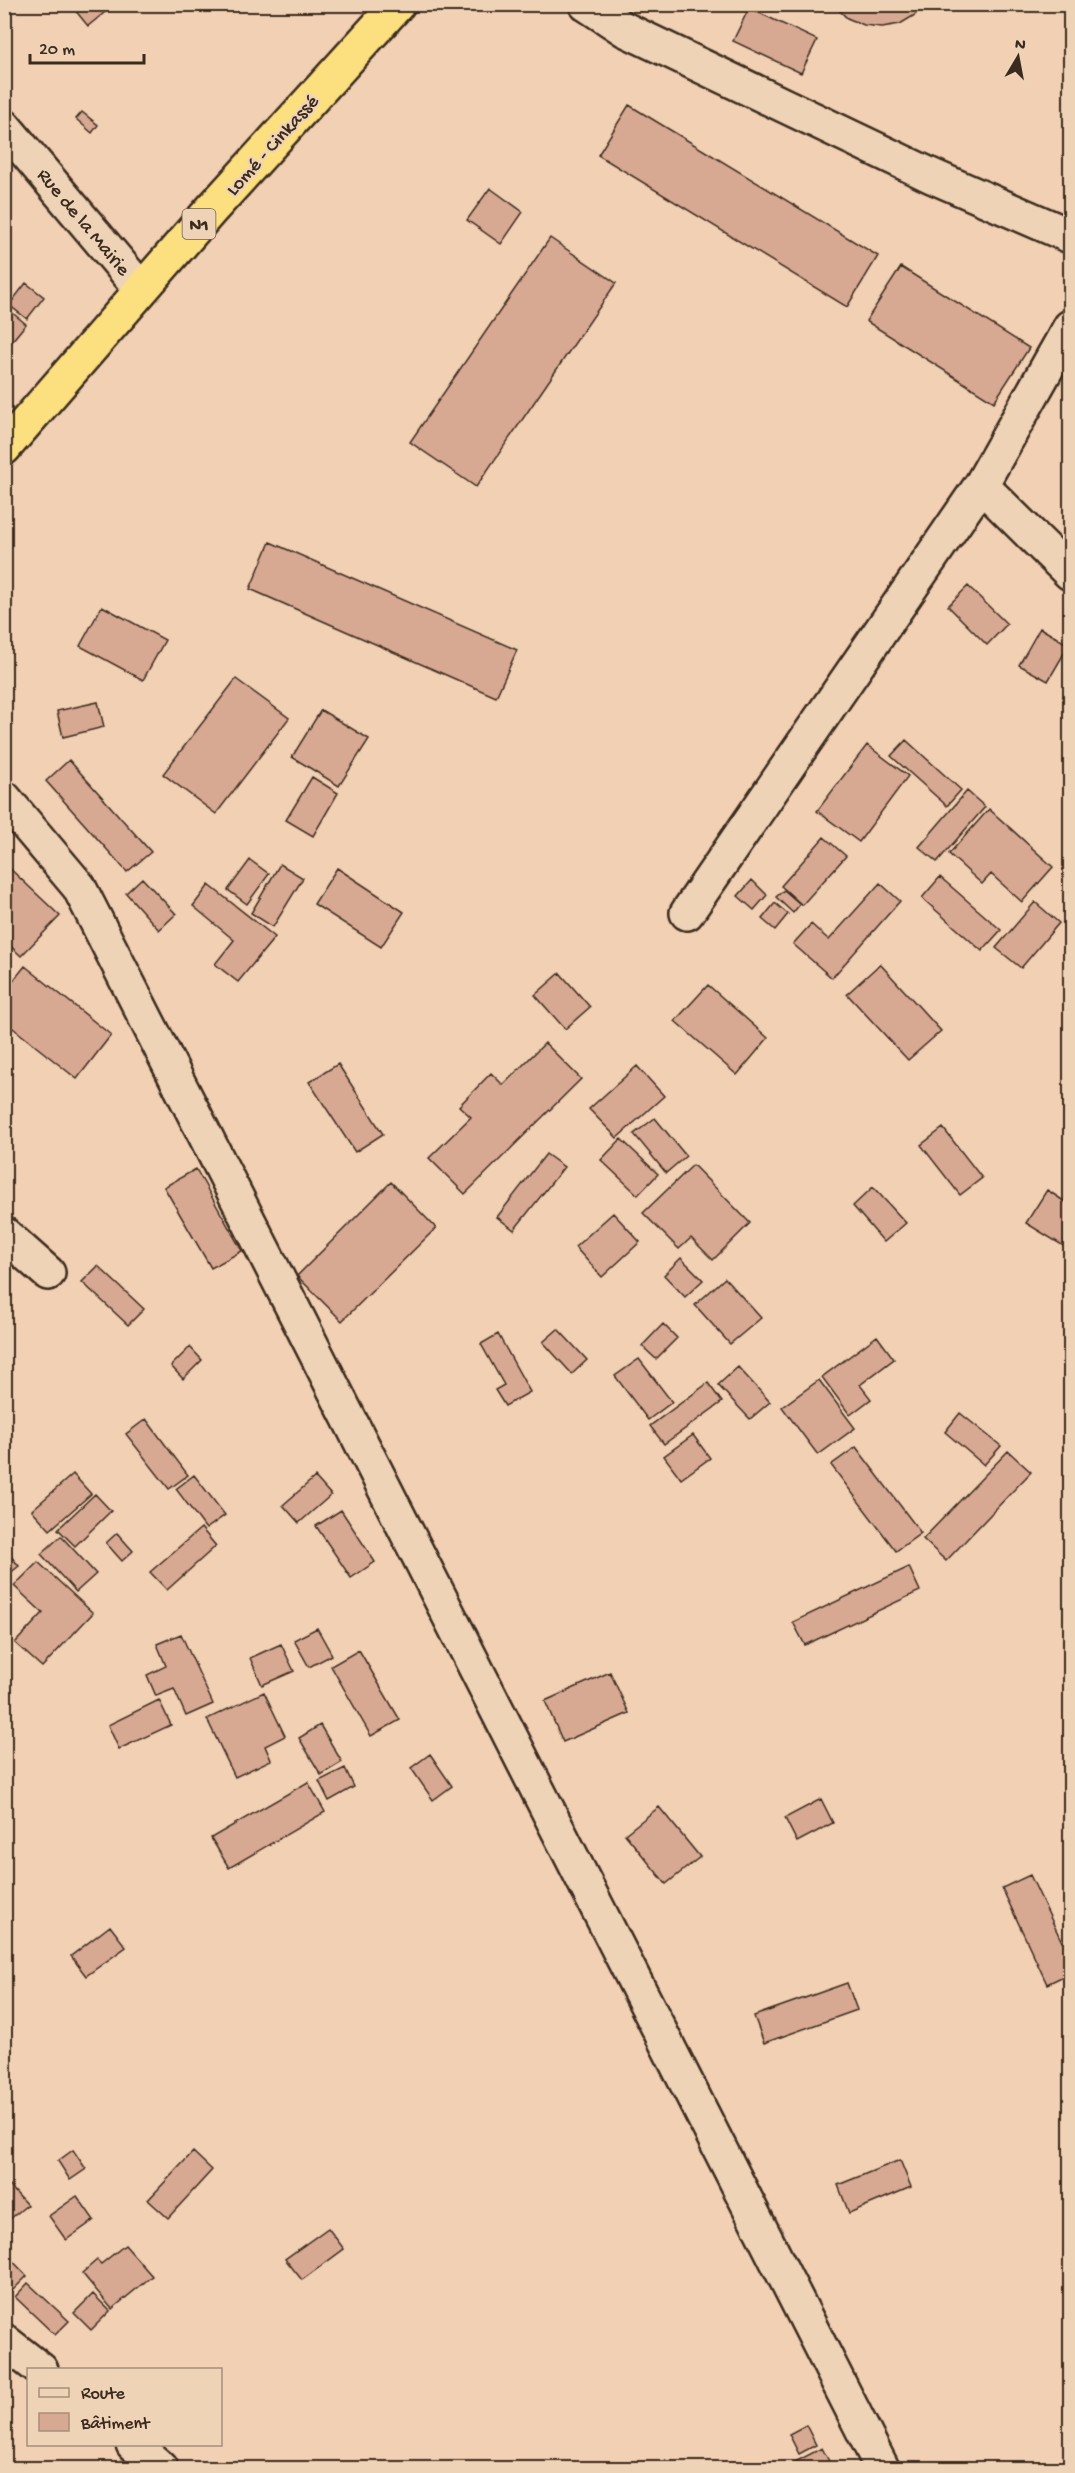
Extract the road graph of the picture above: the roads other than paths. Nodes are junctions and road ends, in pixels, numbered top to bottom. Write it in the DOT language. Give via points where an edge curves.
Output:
graph roads {
  1 [pos="398,4"];
  2 [pos="586,4"];
  3 [pos="4,126"];
  4 [pos="1071,236"];
  5 [pos="141,289"];
  6 [pos="1071,327"];
  7 [pos="4,448"];
  8 [pos="981,485"];
  9 [pos="1071,573"];
  10 [pos="4,798"];
  11 [pos="687,913"];
  12 [pos="4,1234"];
  13 [pos="48,1273"];
  14 [pos="4,2341"];
  15 [pos="38,2368"];
  16 [pos="134,2446"];
  17 [pos="161,2469"];
  18 [pos="882,2469"];
  1 -- 5 [label="highway, Lomé - Cinkassé / N1"];
  2 -- 4 [label="street" via="624,29 932,176"];
  3 -- 5 [label="street, Rue de la Mairie"];
  5 -- 7 [label="highway, Lomé - Cinkassé / N1"];
  6 -- 8 [label="street"];
  8 -- 9 [label="street"];
  8 -- 11 [label="street"];
  10 -- 18 [label="street" via="79,886"];
  12 -- 13 [label="street"];
  14 -- 15 [label="street"];
  16 -- 17 [label="street"];
}
